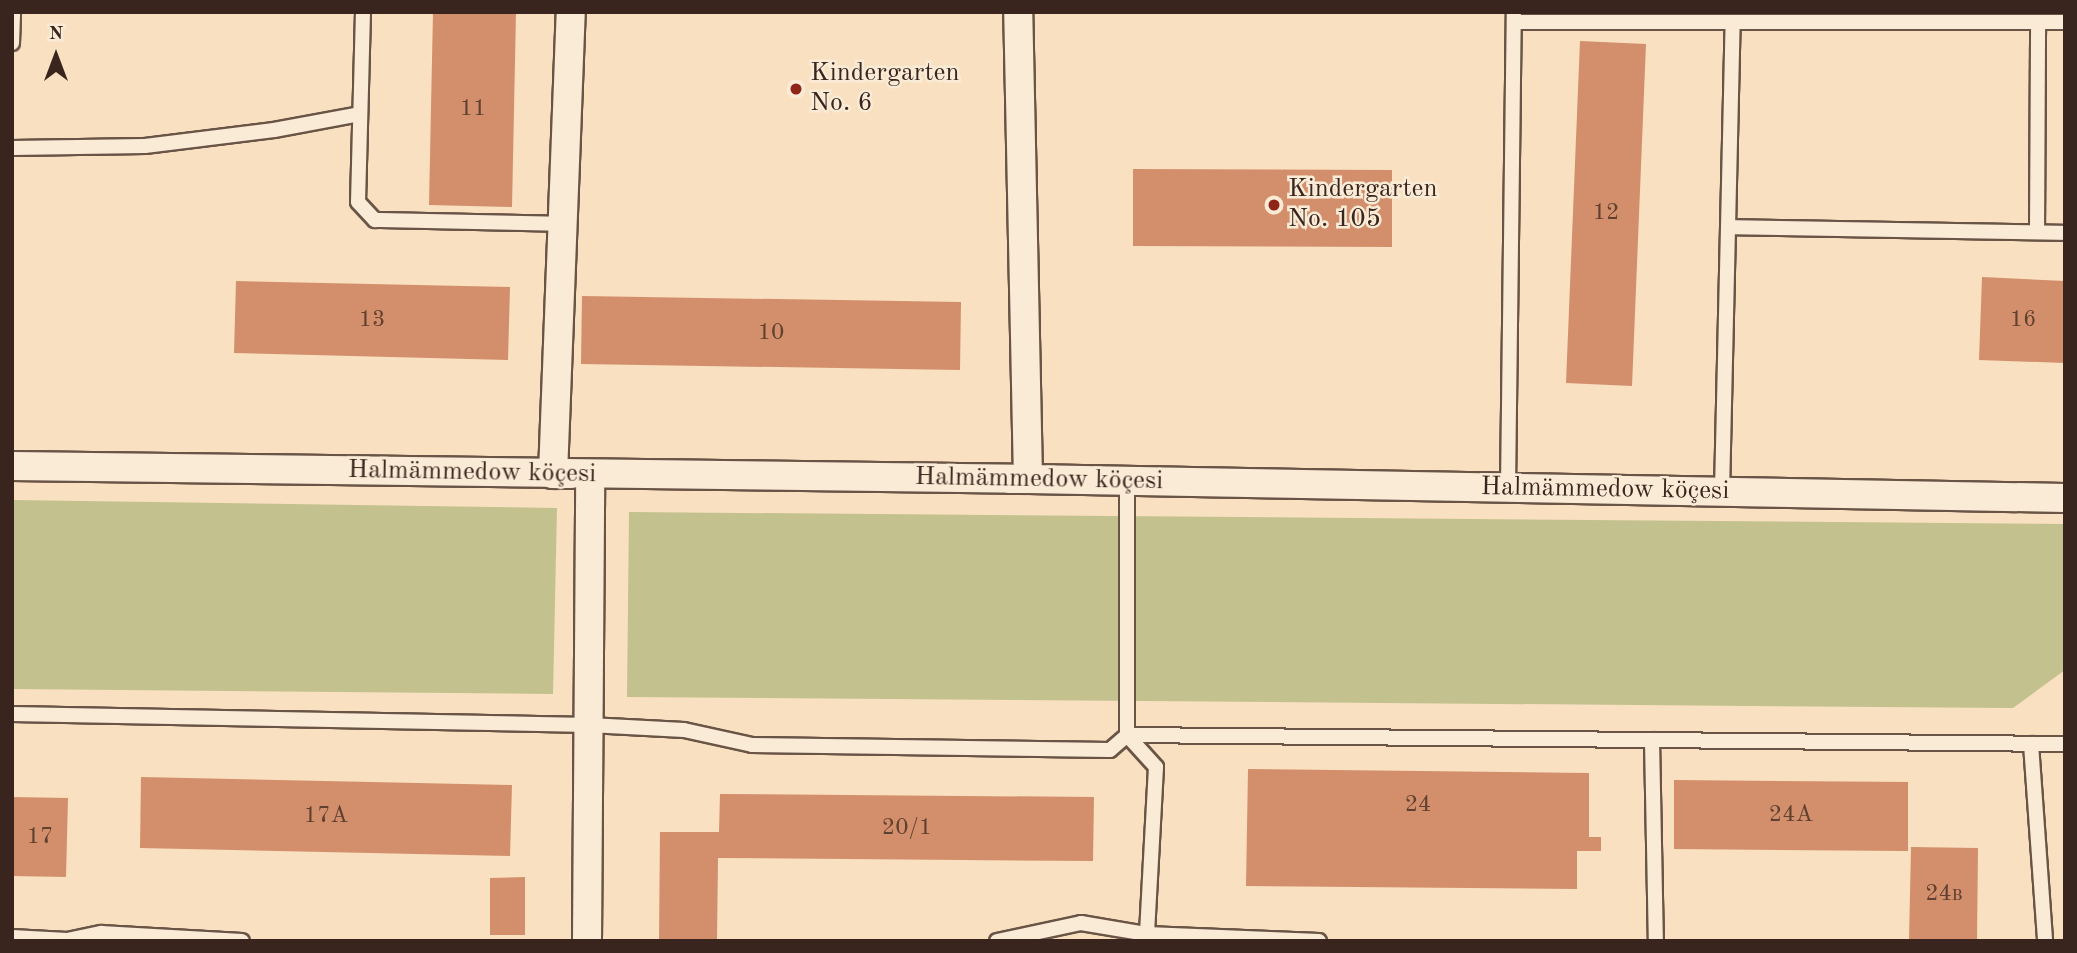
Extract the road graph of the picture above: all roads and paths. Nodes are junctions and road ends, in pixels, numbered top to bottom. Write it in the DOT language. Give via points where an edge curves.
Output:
graph roads {
  1 [pos="13,12"];
  2 [pos="363,12"];
  3 [pos="571,12"];
  4 [pos="1018,12"];
  5 [pos="1514,17"];
  6 [pos="1733,22"];
  7 [pos="2038,22"];
  8 [pos="2065,22"];
  9 [pos="12,43"];
  10 [pos="360,114"];
  11 [pos="12,148"];
  12 [pos="563,224"];
  13 [pos="1728,227"];
  14 [pos="2037,232"];
  15 [pos="2065,233"];
  16 [pos="12,467"];
  17 [pos="553,474"];
  18 [pos="590,475"];
  19 [pos="1028,480"];
  20 [pos="1127,482"];
  21 [pos="1508,488"];
  22 [pos="1721,492"];
  23 [pos="2065,498"];
  24 [pos="12,714"];
  25 [pos="589,725"];
  26 [pos="1127,735"];
  27 [pos="1652,740"];
  28 [pos="2031,744"];
  29 [pos="2065,744"];
  30 [pos="1147,934"];
  31 [pos="12,937"];
  32 [pos="242,941"];
  33 [pos="587,941"];
  34 [pos="997,941"];
  35 [pos="1318,941"];
  36 [pos="1656,941"];
  37 [pos="2045,941"];
  1 -- 9 [label="lane"];
  2 -- 10 [label="lane"];
  3 -- 12 [label="street"];
  4 -- 19 [label="street"];
  5 -- 6 [label="lane"];
  5 -- 21 [label="lane"];
  6 -- 7 [label="lane"];
  6 -- 13 [label="lane"];
  7 -- 8 [label="lane"];
  7 -- 14 [label="lane"];
  10 -- 11 [label="lane" via="145,146"];
  10 -- 12 [label="lane" via="358,202 375,220"];
  12 -- 17 [label="street"];
  13 -- 14 [label="lane"];
  13 -- 22 [label="lane"];
  14 -- 15 [label="lane"];
  16 -- 17 [label="street, Halmämmedow köçesi"];
  17 -- 18 [label="street, Halmämmedow köçesi"];
  17 -- 19 [label="street"];
  18 -- 19 [label="street, Halmämmedow köçesi"];
  18 -- 25 [label="street"];
  19 -- 20 [label="street, Halmämmedow köçesi"];
  20 -- 21 [label="street, Halmämmedow köçesi"];
  20 -- 26 [label="lane"];
  21 -- 22 [label="street, Halmämmedow köçesi"];
  22 -- 23 [label="street, Halmämmedow köçesi"];
  24 -- 25 [label="lane"];
  25 -- 26 [label="lane" via="684,730 752,745 1110,750"];
  25 -- 33 [label="street"];
  26 -- 27 [label="lane"];
  26 -- 30 [label="lane" via="1156,767"];
  27 -- 28 [label="lane"];
  27 -- 36 [label="lane"];
  28 -- 29 [label="lane"];
  28 -- 37 [label="lane"];
  30 -- 34 [label="lane" via="1081,923"];
  30 -- 35 [label="lane"];
  31 -- 32 [label="lane" via="67,940 101,933"];
}
